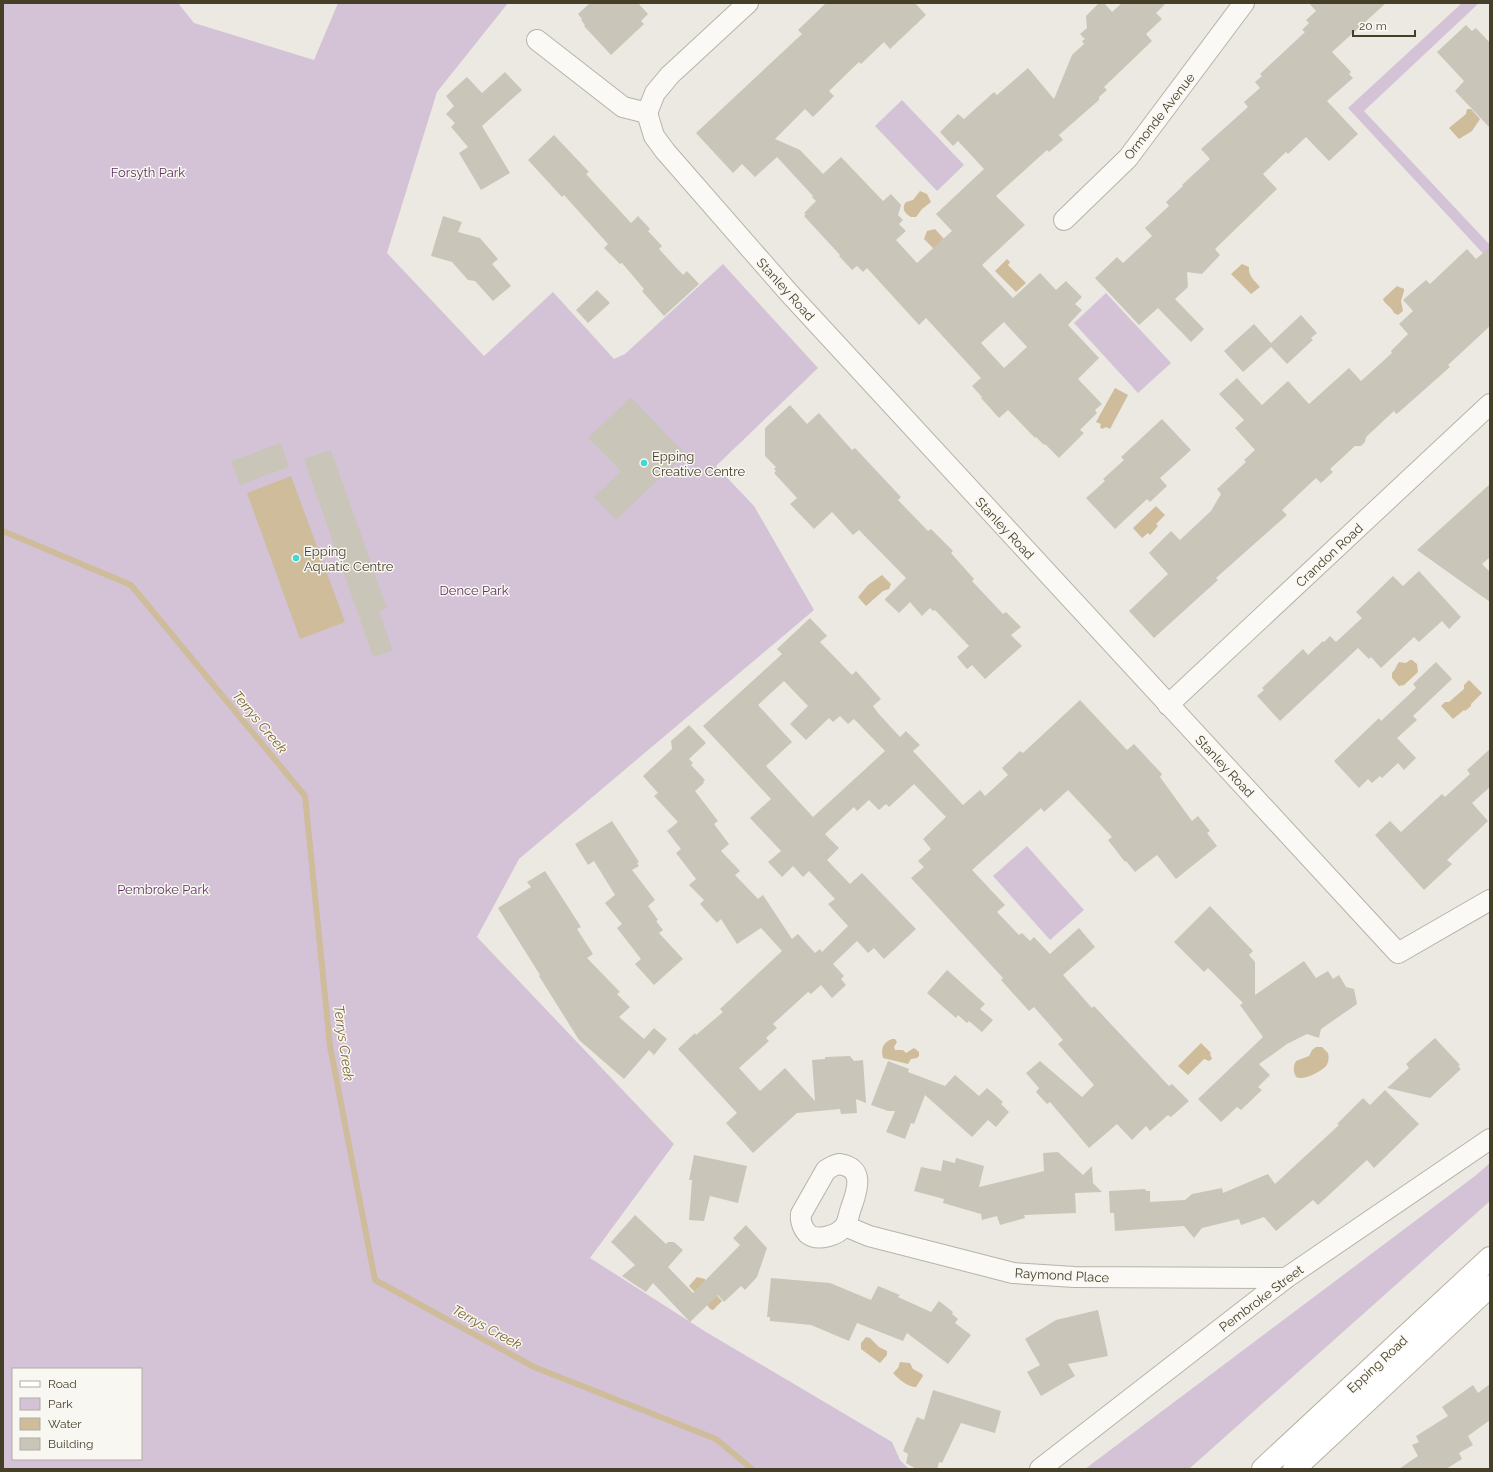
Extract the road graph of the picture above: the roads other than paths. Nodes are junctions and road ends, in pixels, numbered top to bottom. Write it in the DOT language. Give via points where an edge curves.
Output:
graph roads {
  1 [pos="748,3"];
  2 [pos="1244,3"];
  3 [pos="537,40"];
  4 [pos="648,113"];
  5 [pos="1064,220"];
  6 [pos="1490,404"];
  7 [pos="1168,705"];
  8 [pos="1490,900"];
  9 [pos="1490,1139"];
  10 [pos="845,1226"];
  11 [pos="1490,1258"];
  12 [pos="1286,1278"];
  13 [pos="1490,1286"];
  14 [pos="1040,1469"];
  15 [pos="1263,1469"];
  16 [pos="1294,1469"];
  1 -- 4 [label="street" via="670,75 655,93"];
  2 -- 5 [label="street, Ormonde Avenue" via="1128,158"];
  3 -- 4 [label="street" via="623,107"];
  4 -- 7 [label="street, Stanley Road" via="654,136 665,151 784,287"];
  6 -- 7 [label="street, Crandon Road"];
  7 -- 8 [label="street, Stanley Road" via="1398,953"];
  9 -- 12 [label="street, Pembroke Street"];
  10 -- 12 [label="street, Raymond Place" via="869,1236 1013,1273 1074,1277"];
  11 -- 15 [label="main road, Epping Road"];
  12 -- 14 [label="street, Pembroke Street"];
  13 -- 16 [label="main road, Epping Road"];
}
